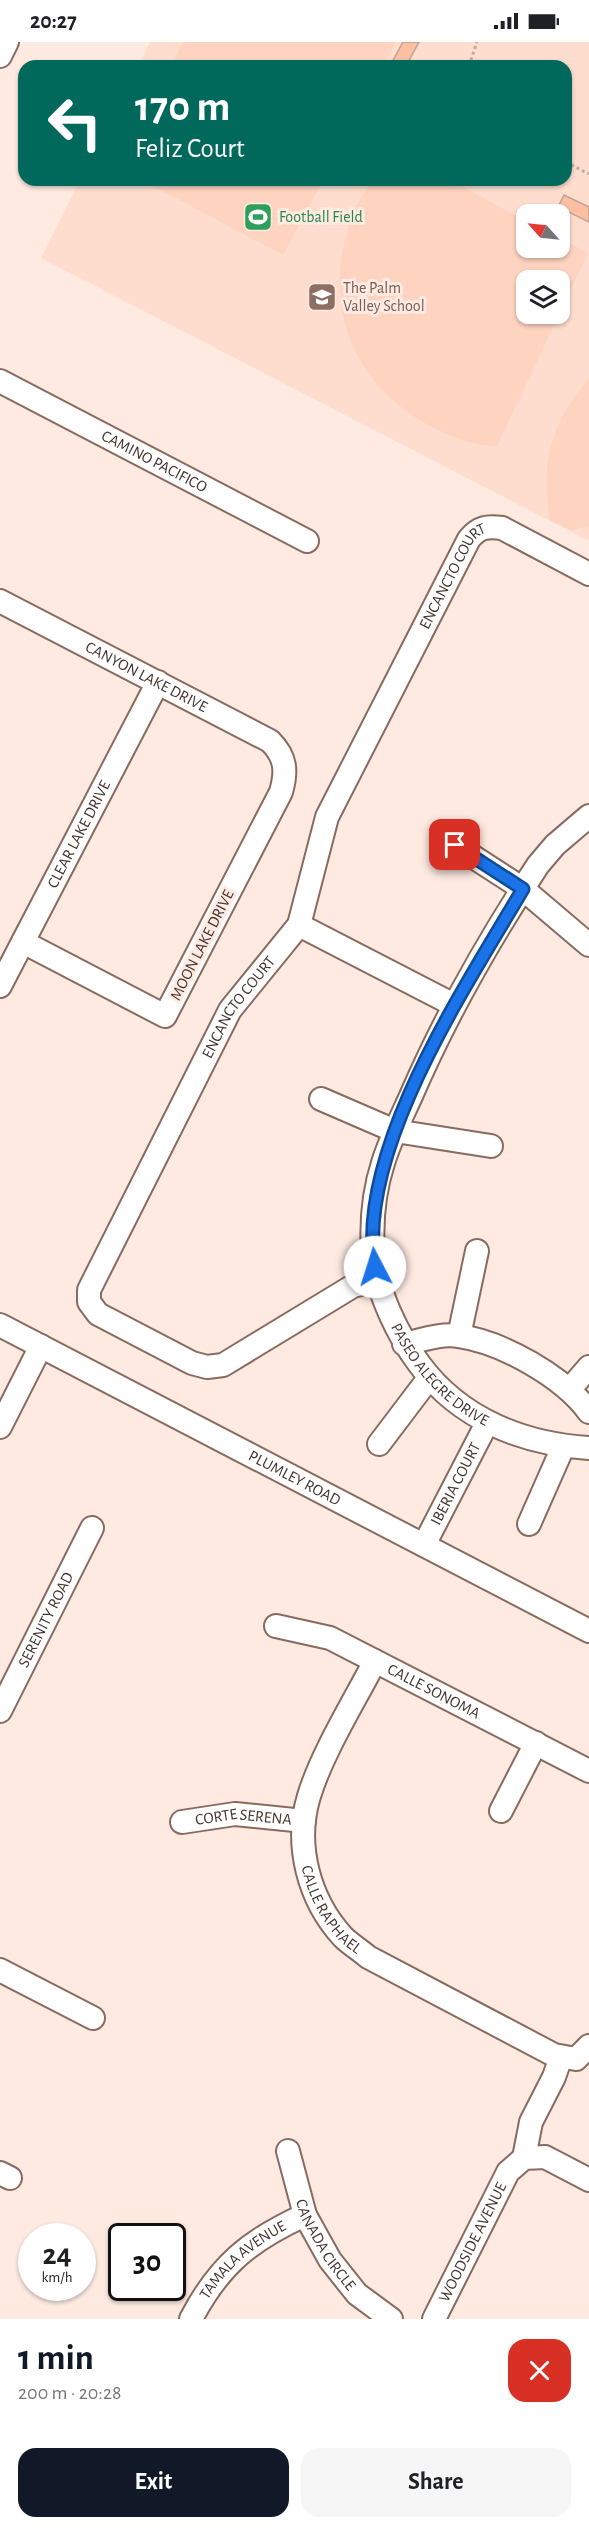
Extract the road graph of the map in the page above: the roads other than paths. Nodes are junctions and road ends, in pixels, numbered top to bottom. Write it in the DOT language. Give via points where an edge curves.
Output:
graph roads {
  1 [pos="7,42"];
  2 [pos="0,56"];
  3 [pos="0,381"];
  4 [pos="308,541"];
  5 [pos="589,574"];
  6 [pos="0,601"];
  7 [pos="158,682"];
  8 [pos="285,761"];
  9 [pos="589,816"];
  10 [pos="455,845"];
  11 [pos="523,889"];
  12 [pos="299,925"];
  13 [pos="23,942"];
  14 [pos="589,945"];
  15 [pos="0,986"];
  16 [pos="454,1005"];
  17 [pos="321,1100"];
  18 [pos="395,1131"];
  19 [pos="491,1146"];
  20 [pos="477,1251"];
  21 [pos="378,1280"];
  22 [pos="0,1325"];
  23 [pos="459,1336"];
  24 [pos="404,1344"];
  25 [pos="41,1347"];
  26 [pos="589,1367"];
  27 [pos="429,1378"];
  28 [pos="568,1390"];
  29 [pos="589,1412"];
  30 [pos="487,1423"];
  31 [pos="0,1427"];
  32 [pos="379,1444"];
  33 [pos="563,1447"];
  34 [pos="589,1448"];
  35 [pos="529,1524"];
  36 [pos="92,1528"];
  37 [pos="424,1545"];
  38 [pos="276,1626"];
  39 [pos="589,1631"];
  40 [pos="375,1661"];
  41 [pos="0,1711"];
  42 [pos="536,1743"];
  43 [pos="589,1771"];
  44 [pos="501,1811"];
  45 [pos="304,1821"];
  46 [pos="182,1822"];
  47 [pos="0,1970"];
  48 [pos="93,2018"];
  49 [pos="589,2046"];
  50 [pos="558,2056"];
  51 [pos="288,2151"];
  52 [pos="534,2157"];
  53 [pos="589,2180"];
  54 [pos="305,2215"];
  55 [pos="191,2319"];
  56 [pos="391,2319"];
  57 [pos="434,2319"];
  1 -- 2 [label="street"];
  3 -- 4 [label="street, CAMINO PACIFICO"];
  5 -- 12 [label="street, ENCANCTO COURT" via="502,528 488,526 476,530 469,538 327,817"];
  6 -- 7 [label="street, CANYON LAKE DRIVE"];
  7 -- 8 [label="street, CANYON LAKE DRIVE" via="270,741"];
  7 -- 13 [label="street, CLEAR LAKE DRIVE"];
  8 -- 13 [label="street, MOON LAKE DRIVE" via="281,792 165,1016"];
  9 -- 11 [label="street, PASEO ALEGRE DRIVE" via="555,845"];
  10 -- 11 [label="street"];
  11 -- 14 [label="street"];
  11 -- 16 [label="street, PASEO ALEGRE DRIVE"];
  12 -- 16 [label="street"];
  12 -- 21 [label="street, ENCANCTO COURT" via="231,1010 89,1290 89,1302 98,1314 207,1367 223,1365 353,1286"];
  13 -- 15 [label="street, CLEAR LAKE DRIVE"];
  16 -- 18 [label="street, PASEO ALEGRE DRIVE"];
  17 -- 18 [label="street"];
  18 -- 19 [label="street"];
  18 -- 21 [label="street, PASEO ALEGRE DRIVE" via="382,1164 375,1201 373,1254"];
  20 -- 23 [label="street"];
  21 -- 24 [label="street, PASEO ALEGRE DRIVE"];
  22 -- 25 [label="street, PLUMLEY ROAD"];
  23 -- 24 [label="street" via="438,1336"];
  23 -- 28 [label="street" via="516,1356"];
  24 -- 27 [label="street, PASEO ALEGRE DRIVE"];
  25 -- 31 [label="street"];
  25 -- 37 [label="street, PLUMLEY ROAD"];
  26 -- 28 [label="street"];
  27 -- 30 [label="street, PASEO ALEGRE DRIVE"];
  27 -- 32 [label="street"];
  28 -- 29 [label="street"];
  30 -- 33 [label="street, PASEO ALEGRE DRIVE"];
  30 -- 37 [label="street, IBERIA COURT"];
  33 -- 34 [label="street, PASEO ALEGRE DRIVE"];
  33 -- 35 [label="street"];
  36 -- 41 [label="street, SERENITY ROAD"];
  37 -- 39 [label="street, PLUMLEY ROAD"];
  38 -- 40 [label="street, CALLE SONOMA" via="330,1638"];
  40 -- 42 [label="street, CALLE SONOMA"];
  40 -- 45 [label="street, CALLE RAPHAEL" via="319,1771"];
  42 -- 43 [label="street, CALLE SONOMA"];
  42 -- 44 [label="street"];
  45 -- 46 [label="street, CORTE SERENA" via="235,1814"];
  45 -- 50 [label="street, CALLE RAPHAEL" via="304,1857 313,1889 344,1938 368,1957"];
  47 -- 48 [label="street"];
  49 -- 50 [label="street" via="576,2059"];
  50 -- 52 [label="street" via="554,2077 531,2121"];
  51 -- 54 [label="street, CANADA CIRCLE"];
  52 -- 53 [label="street"];
  52 -- 57 [label="street, WOODSIDE AVENUE" via="508,2172"];
  54 -- 55 [label="street, TAMALA AVENUE" via="244,2248 219,2274"];
  54 -- 56 [label="street, CANADA CIRCLE" via="330,2260 357,2294"];
}
